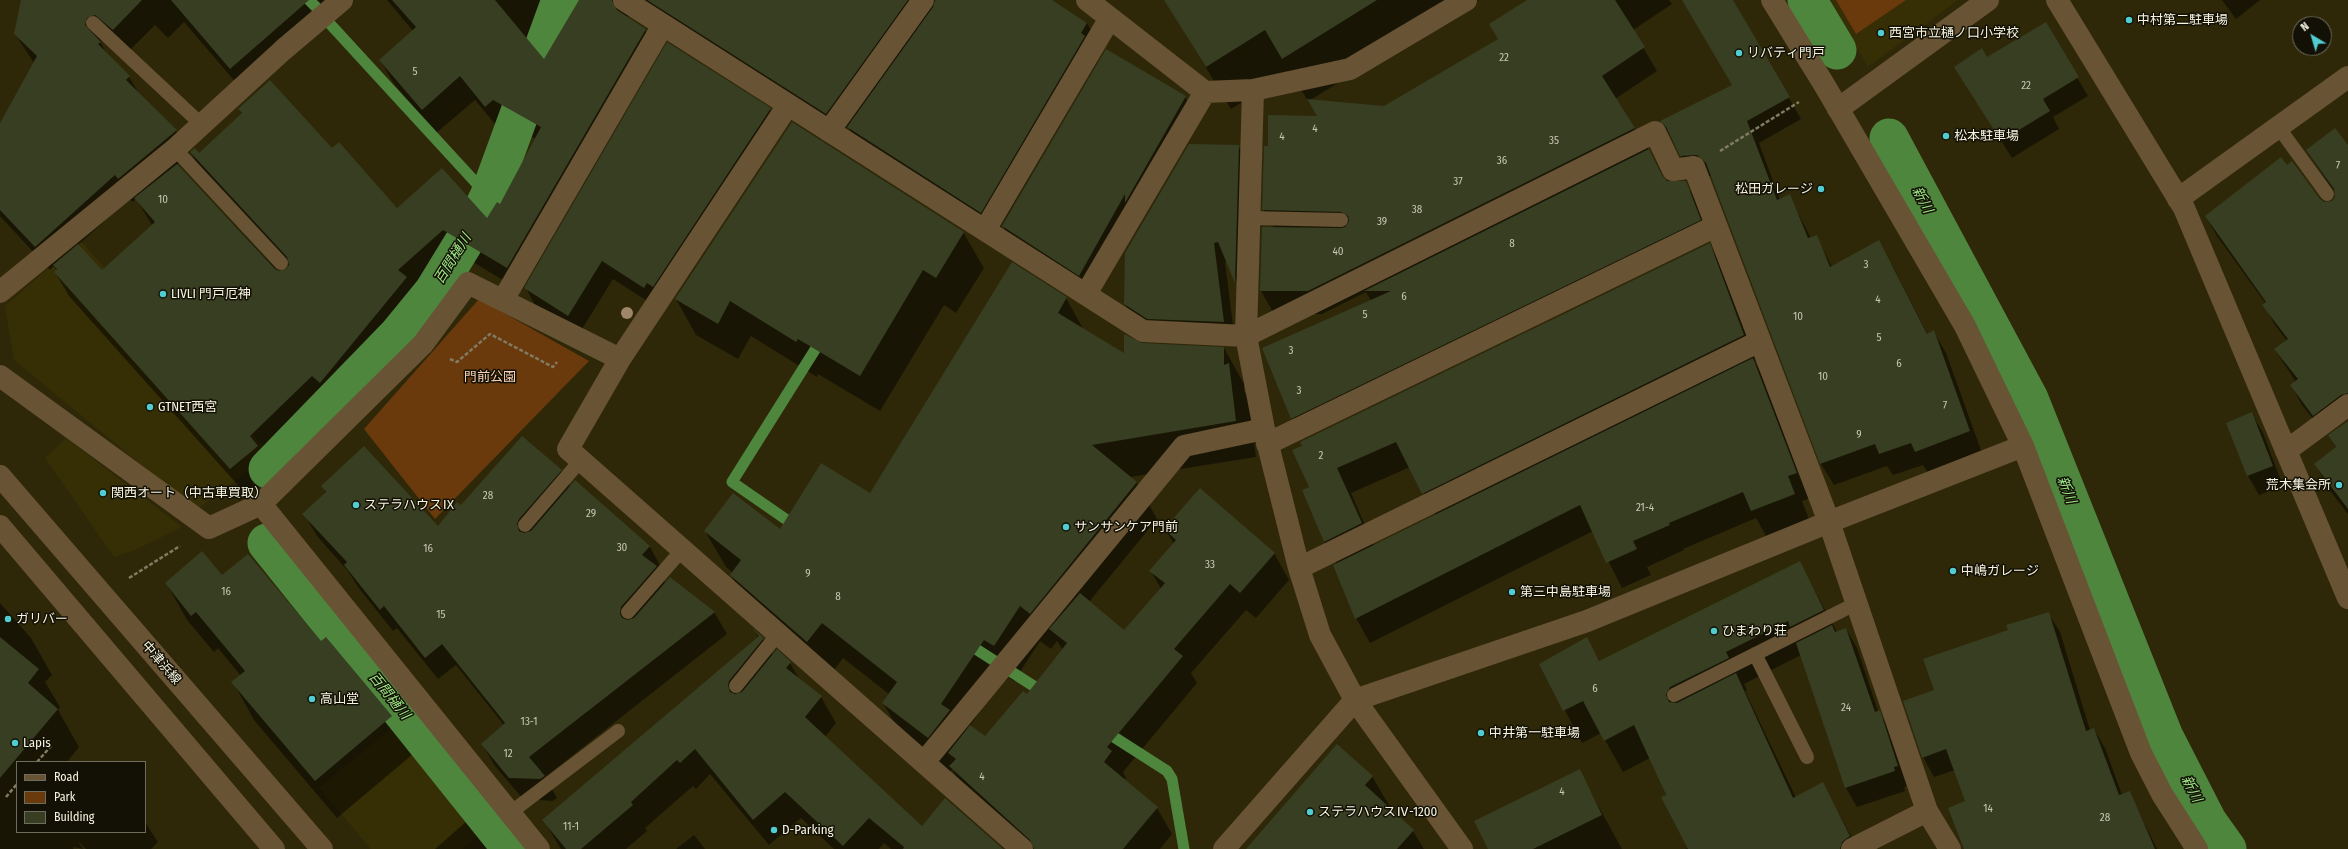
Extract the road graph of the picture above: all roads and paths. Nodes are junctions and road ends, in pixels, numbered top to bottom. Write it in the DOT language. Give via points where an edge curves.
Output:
graph roads {
  1 [pos="342,0"];
  2 [pos="624,0"];
  3 [pos="923,0"];
  4 [pos="1087,0"];
  5 [pos="1466,0"];
  6 [pos="1772,0"];
  7 [pos="1988,0"];
  8 [pos="2057,0"];
  9 [pos="1110,18"];
  10 [pos="93,23"];
  11 [pos="663,25"];
  12 [pos="2348,77"];
  13 [pos="1825,86"];
  14 [pos="1253,90"];
  15 [pos="1205,92"];
  16 [pos="788,105"];
  17 [pos="1838,109"];
  18 [pos="201,124"];
  19 [pos="2278,128"];
  20 [pos="829,131"];
  21 [pos="175,149"];
  22 [pos="1694,167"];
  23 [pos="2327,194"];
  24 [pos="2178,199"];
  25 [pos="1251,218"];
  26 [pos="1341,220"];
  27 [pos="1716,226"];
  28 [pos="985,230"];
  29 [pos="281,263"];
  30 [pos="0,292"];
  31 [pos="1086,294"];
  32 [pos="503,300"];
  33 [pos="1246,336"];
  34 [pos="577,338"];
  35 [pos="1760,341"];
  36 [pos="423,344"];
  37 [pos="620,359"];
  38 [pos="0,379"];
  39 [pos="2348,405"];
  40 [pos="1266,437"];
  41 [pos="2023,446"];
  42 [pos="2286,451"];
  43 [pos="580,460"];
  44 [pos="0,476"];
  45 [pos="261,504"];
  46 [pos="1829,522"];
  47 [pos="525,525"];
  48 [pos="0,526"];
  49 [pos="209,528"];
  50 [pos="682,550"];
  51 [pos="1300,568"];
  52 [pos="127,579"];
  53 [pos="2348,598"];
  54 [pos="1857,603"];
  55 [pos="628,612"];
  56 [pos="778,634"];
  57 [pos="1754,654"];
  58 [pos="736,686"];
  59 [pos="1674,695"];
  60 [pos="1355,700"];
  61 [pos="618,731"];
  62 [pos="51,746"];
  63 [pos="1807,756"];
  64 [pos="38,761"];
  65 [pos="925,761"];
  66 [pos="16,785"];
  67 [pos="6,797"];
  68 [pos="1927,812"];
  69 [pos="510,813"];
  70 [pos="274,849"];
  71 [pos="322,849"];
  72 [pos="539,849"];
  73 [pos="1022,849"];
  74 [pos="1224,849"];
  75 [pos="1462,849"];
  76 [pos="1852,849"];
  77 [pos="1950,849"];
  78 [pos="2197,849"];
  1 -- 18 [label="street"];
  2 -- 11 [label="street"];
  3 -- 20 [label="street"];
  4 -- 9 [label="street"];
  5 -- 14 [label="street" via="1350,69"];
  6 -- 13 [label="street"];
  7 -- 17 [label="street"];
  8 -- 24 [label="street"];
  9 -- 15 [label="street"];
  9 -- 28 [label="street"];
  10 -- 18 [label="lane"];
  11 -- 16 [label="street"];
  11 -- 32 [label="street"];
  12 -- 19 [label="street"];
  13 -- 17 [label="street"];
  13 -- 22 [label="path"];
  14 -- 15 [label="street"];
  14 -- 25 [label="street"];
  15 -- 31 [label="street"];
  16 -- 20 [label="street"];
  16 -- 37 [label="street"];
  17 -- 41 [label="street" via="1965,326"];
  18 -- 21 [label="street"];
  19 -- 23 [label="lane"];
  19 -- 24 [label="street"];
  20 -- 28 [label="street"];
  21 -- 29 [label="lane"];
  21 -- 30 [label="street"];
  22 -- 27 [label="street"];
  22 -- 33 [label="street" via="1673,170 1655,132"];
  24 -- 42 [label="street"];
  25 -- 26 [label="lane"];
  25 -- 33 [label="street"];
  27 -- 35 [label="street"];
  27 -- 40 [label="street"];
  28 -- 31 [label="street"];
  31 -- 33 [label="street" via="1143,331"];
  32 -- 34 [label="street"];
  32 -- 36 [label="street" via="468,283"];
  33 -- 40 [label="street"];
  34 -- 36 [label="path" via="553,367 490,334 456,362"];
  34 -- 37 [label="street"];
  35 -- 46 [label="street"];
  35 -- 51 [label="street"];
  36 -- 45 [label="street"];
  37 -- 43 [label="street" via="568,449"];
  38 -- 49 [label="street"];
  39 -- 42 [label="street"];
  40 -- 51 [label="street"];
  40 -- 65 [label="street" via="1184,446"];
  41 -- 46 [label="street"];
  41 -- 78 [label="street" via="2141,753 2162,794"];
  42 -- 53 [label="street"];
  43 -- 47 [label="lane"];
  43 -- 50 [label="street"];
  44 -- 71 [label="street, 中津浜線"];
  45 -- 49 [label="street"];
  45 -- 69 [label="street"];
  46 -- 54 [label="street"];
  46 -- 60 [label="street" via="1587,621"];
  48 -- 70 [label="street"];
  49 -- 52 [label="path"];
  50 -- 55 [label="lane"];
  50 -- 56 [label="street"];
  51 -- 60 [label="street" via="1320,634"];
  54 -- 57 [label="lane"];
  54 -- 68 [label="street"];
  56 -- 58 [label="lane"];
  56 -- 65 [label="street"];
  57 -- 59 [label="lane"];
  57 -- 63 [label="lane"];
  60 -- 74 [label="street"];
  60 -- 75 [label="street"];
  61 -- 69 [label="lane"];
  62 -- 64 [label="path"];
  65 -- 73 [label="street"];
  66 -- 67 [label="path"];
  68 -- 76 [label="street"];
  68 -- 77 [label="street"];
  69 -- 72 [label="street"];
}
